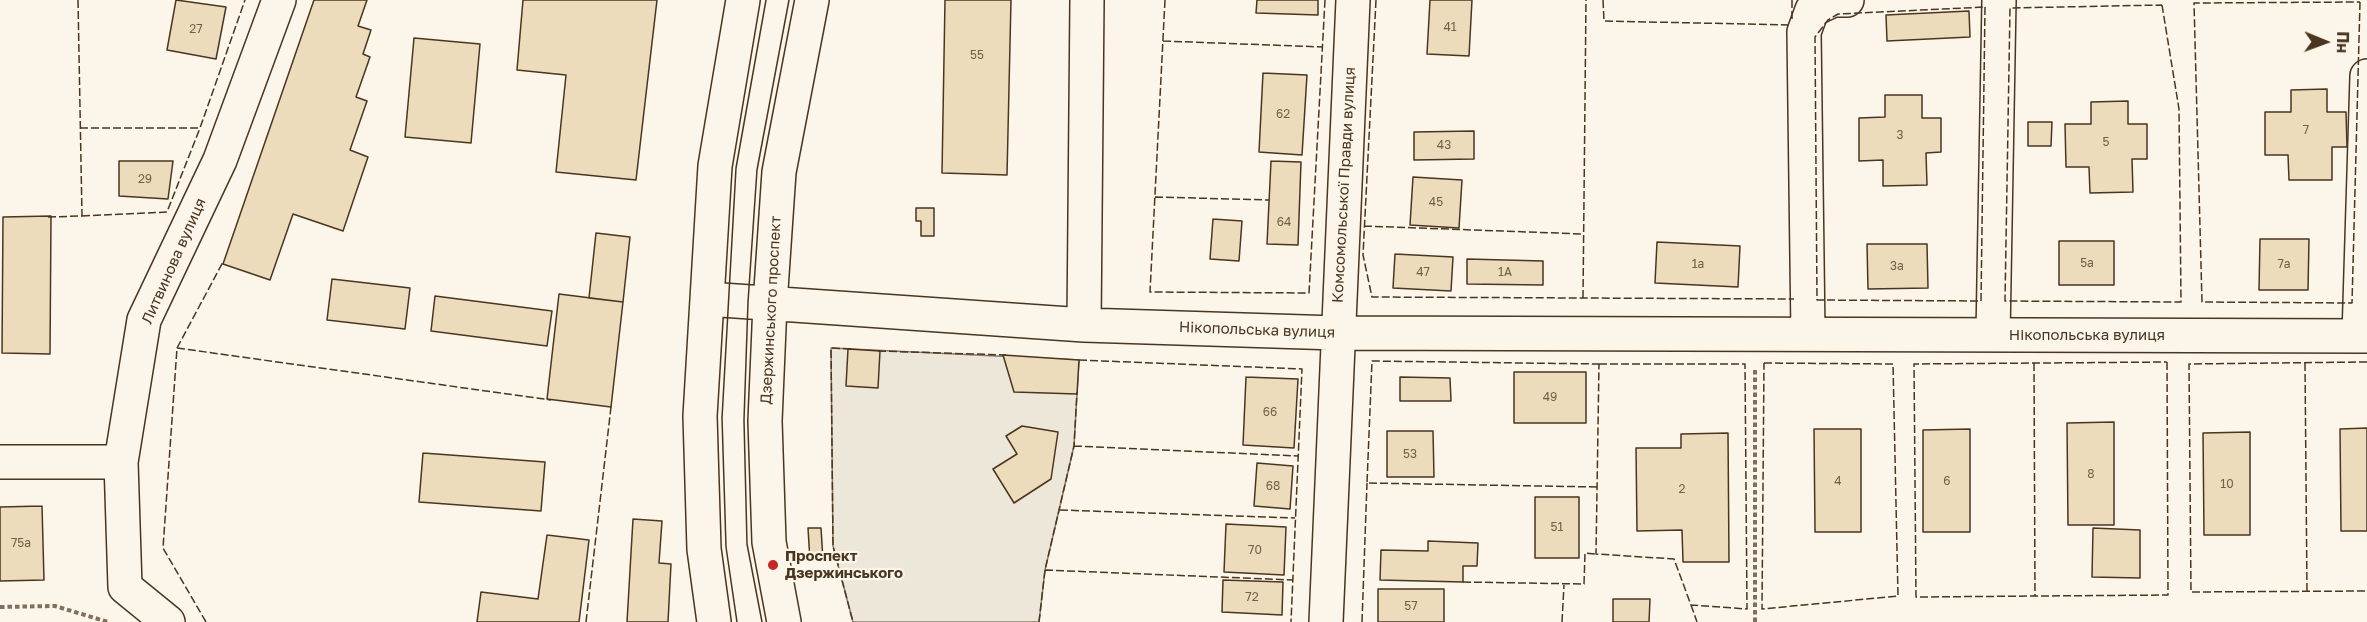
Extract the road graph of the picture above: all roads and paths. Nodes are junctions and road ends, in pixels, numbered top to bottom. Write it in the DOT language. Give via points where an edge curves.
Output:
graph roads {
  1 [pos="279,0"];
  2 [pos="743,0"];
  3 [pos="812,0"];
  4 [pos="1087,0"];
  5 [pos="1353,0"];
  6 [pos="1847,0"];
  7 [pos="1999,0"];
  8 [pos="2367,76"];
  9 [pos="707,299"];
  10 [pos="770,304"];
  11 [pos="1083,325"];
  12 [pos="1337,333"];
  13 [pos="1755,334"];
  14 [pos="1808,334"];
  15 [pos="1993,335"];
  16 [pos="2363,336"];
  17 [pos="0,462"];
  18 [pos="121,462"];
  19 [pos="0,607"];
  20 [pos="108,622"];
  21 [pos="168,622"];
  22 [pos="714,622"];
  23 [pos="784,622"];
  24 [pos="1326,622"];
  25 [pos="1755,622"];
  1 -- 18 [label="street, Литвинова вулиця" via="220,160 144,320"];
  2 -- 9 [label="street" via="715,166"];
  3 -- 10 [label="street, Дзержинського проспект" via="779,172"];
  4 -- 11 [label="street"];
  5 -- 12 [label="street, Комсомольської Правди вулиця"];
  6 -- 14 [label="street" via="1833,0 1812,10 1804,32"];
  7 -- 15 [label="street"];
  8 -- 16 [label="street"];
  9 -- 10 [label="street, Нікопольська вулиця"];
  9 -- 22 [label="street" via="700,416 704,549"];
  10 -- 11 [label="street, Нікопольська вулиця"];
  10 -- 23 [label="street, Дзержинського проспект" via="765,421 769,542"];
  11 -- 12 [label="street, Нікопольська вулиця"];
  12 -- 13 [label="street, Нікопольська вулиця"];
  12 -- 24 [label="street, Комсомольської Правди вулиця"];
  13 -- 14 [label="street, Нікопольська вулиця"];
  13 -- 25 [label="path"];
  14 -- 15 [label="street, Нікопольська вулиця"];
  15 -- 16 [label="street, Нікопольська вулиця"];
  17 -- 18 [label="street"];
  18 -- 21 [label="street, Литвинова вулиця" via="125,587"];
  19 -- 20 [label="path" via="55,606"];
}
